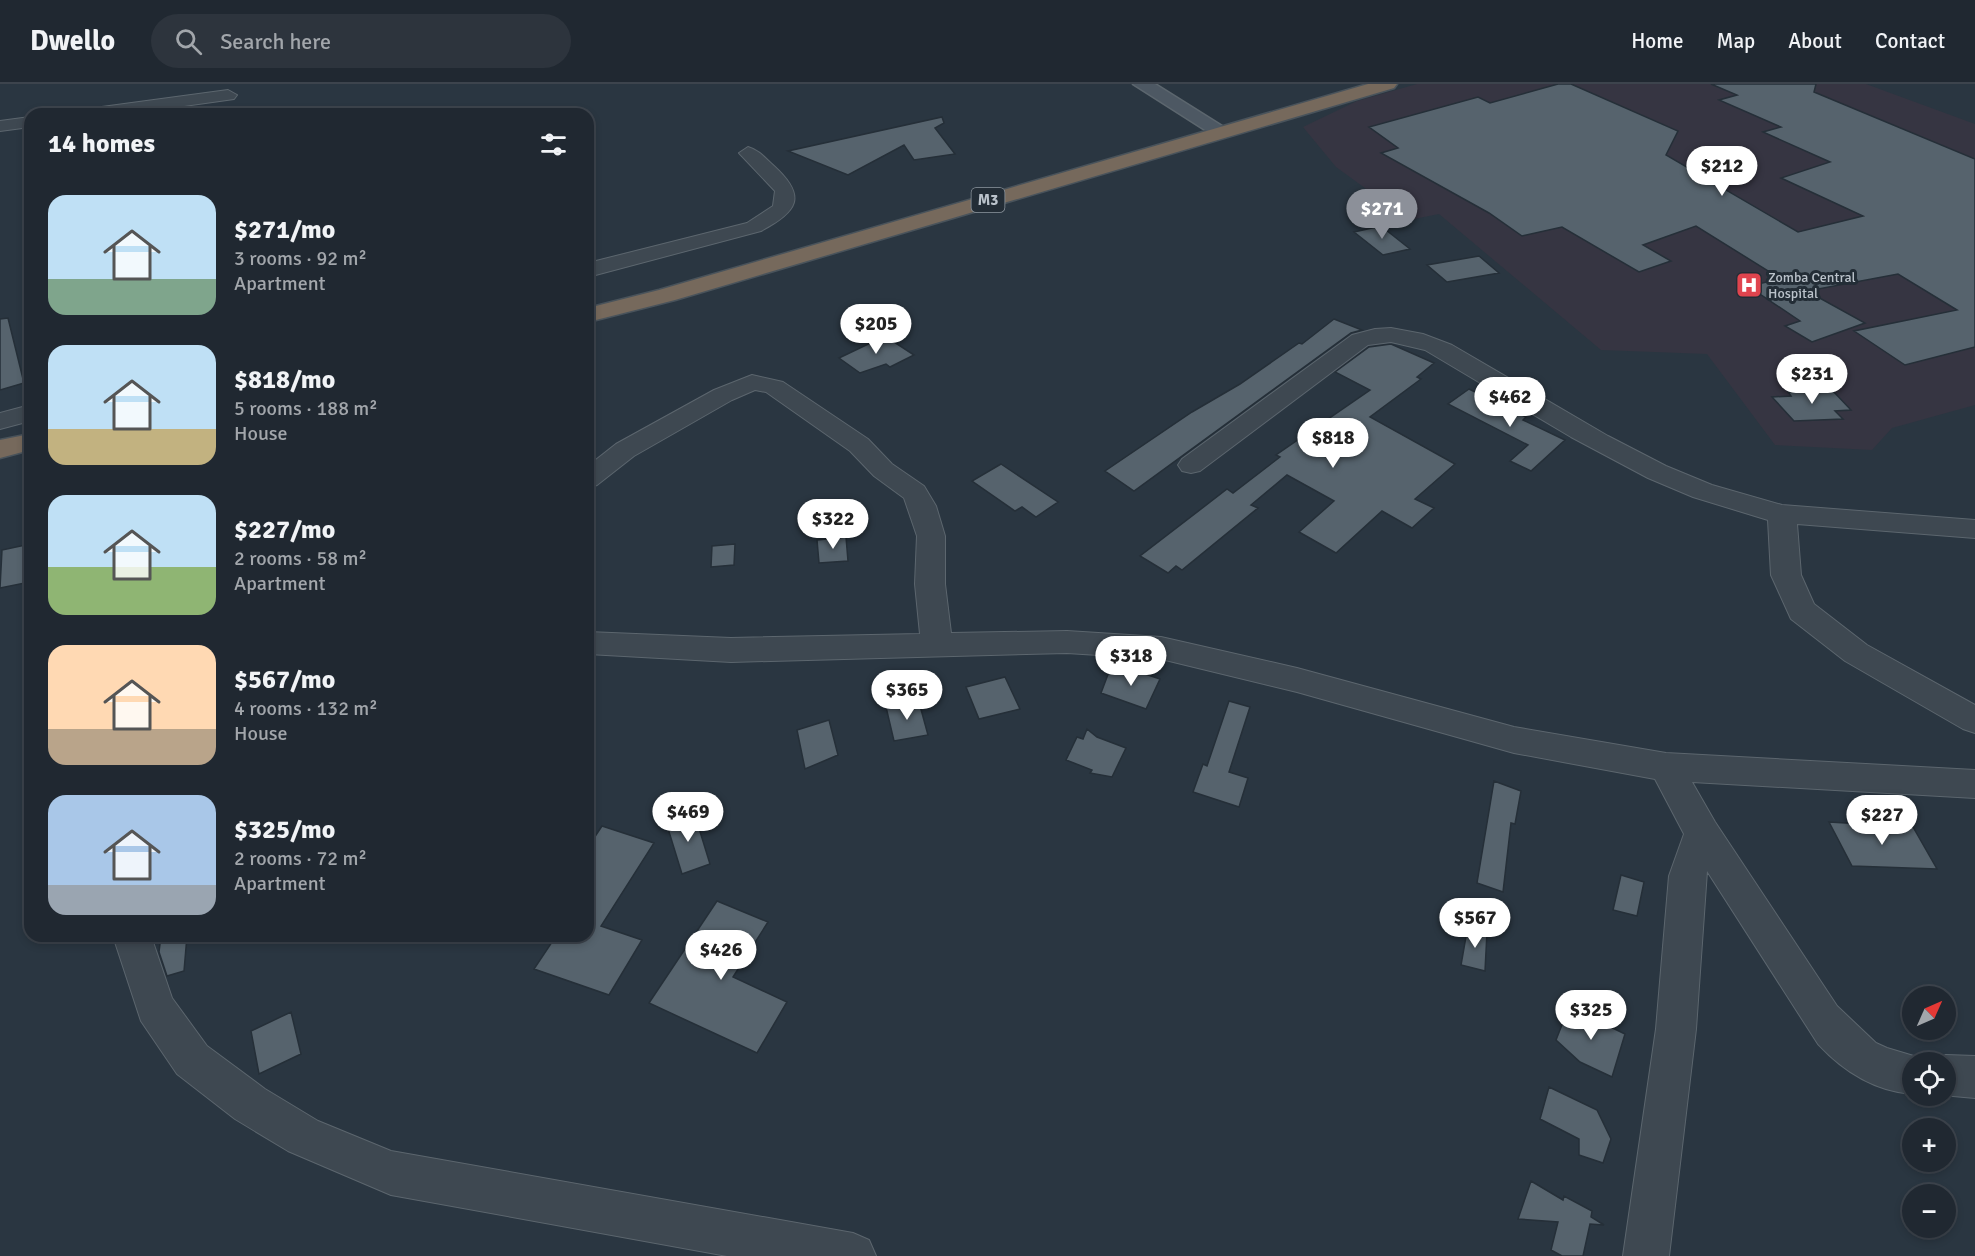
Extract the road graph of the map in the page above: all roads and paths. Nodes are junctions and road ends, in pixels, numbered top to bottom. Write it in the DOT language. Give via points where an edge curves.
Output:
graph roads {
  1 [pos="1142,84"];
  2 [pos="1388,84"];
  3 [pos="229,89"];
  4 [pos="121,108"];
  5 [pos="230,108"];
  6 [pos="24,123"];
  7 [pos="0,126"];
  8 [pos="1220,130"];
  9 [pos="748,153"];
  10 [pos="594,268"];
  11 [pos="594,313"];
  12 [pos="24,415"];
  13 [pos="0,421"];
  14 [pos="24,443"];
  15 [pos="0,449"];
  16 [pos="1191,465"];
  17 [pos="594,474"];
  18 [pos="1782,514"];
  19 [pos="1975,529"];
  20 [pos="594,643"];
  21 [pos="937,645"];
  22 [pos="1975,720"];
  23 [pos="1666,767"];
  24 [pos="1975,784"];
  25 [pos="1702,832"];
  26 [pos="134,942"];
  27 [pos="1902,1073"];
  28 [pos="1956,1076"];
  29 [pos="1975,1077"];
  30 [pos="853,1256"];
  31 [pos="1646,1256"];
  1 -- 8 [label="main road"];
  2 -- 8 [label="highway, M3"];
  3 -- 4 [label="street"];
  3 -- 5 [label="street"];
  6 -- 7 [label="street"];
  8 -- 11 [label="highway, M3"];
  9 -- 10 [label="street" via="786,189 788,201 784,209 770,220"];
  12 -- 13 [label="street"];
  14 -- 15 [label="highway"];
  16 -- 18 [label="street" via="1360,340 1370,335 1392,335 1440,348 1655,472 1705,494"];
  17 -- 21 [label="street" via="625,450 723,395 752,382 774,387 859,445 883,470 914,492 932,542 930,584"];
  18 -- 19 [label="street"];
  18 -- 22 [label="street" via="1786,575 1802,611 1856,653"];
  20 -- 21 [label="street" via="731,650"];
  21 -- 23 [label="street" via="1067,642 1161,648 1297,680 1514,740"];
  23 -- 24 [label="street"];
  23 -- 25 [label="street"];
  25 -- 27 [label="street" via="1822,1020 1842,1043 1868,1063"];
  25 -- 31 [label="street" via="1687,876 1677,1029"];
  26 -- 30 [label="street" via="155,1008 192,1060 250,1104 303,1136 390,1173"];
  28 -- 29 [label="street"];
}
